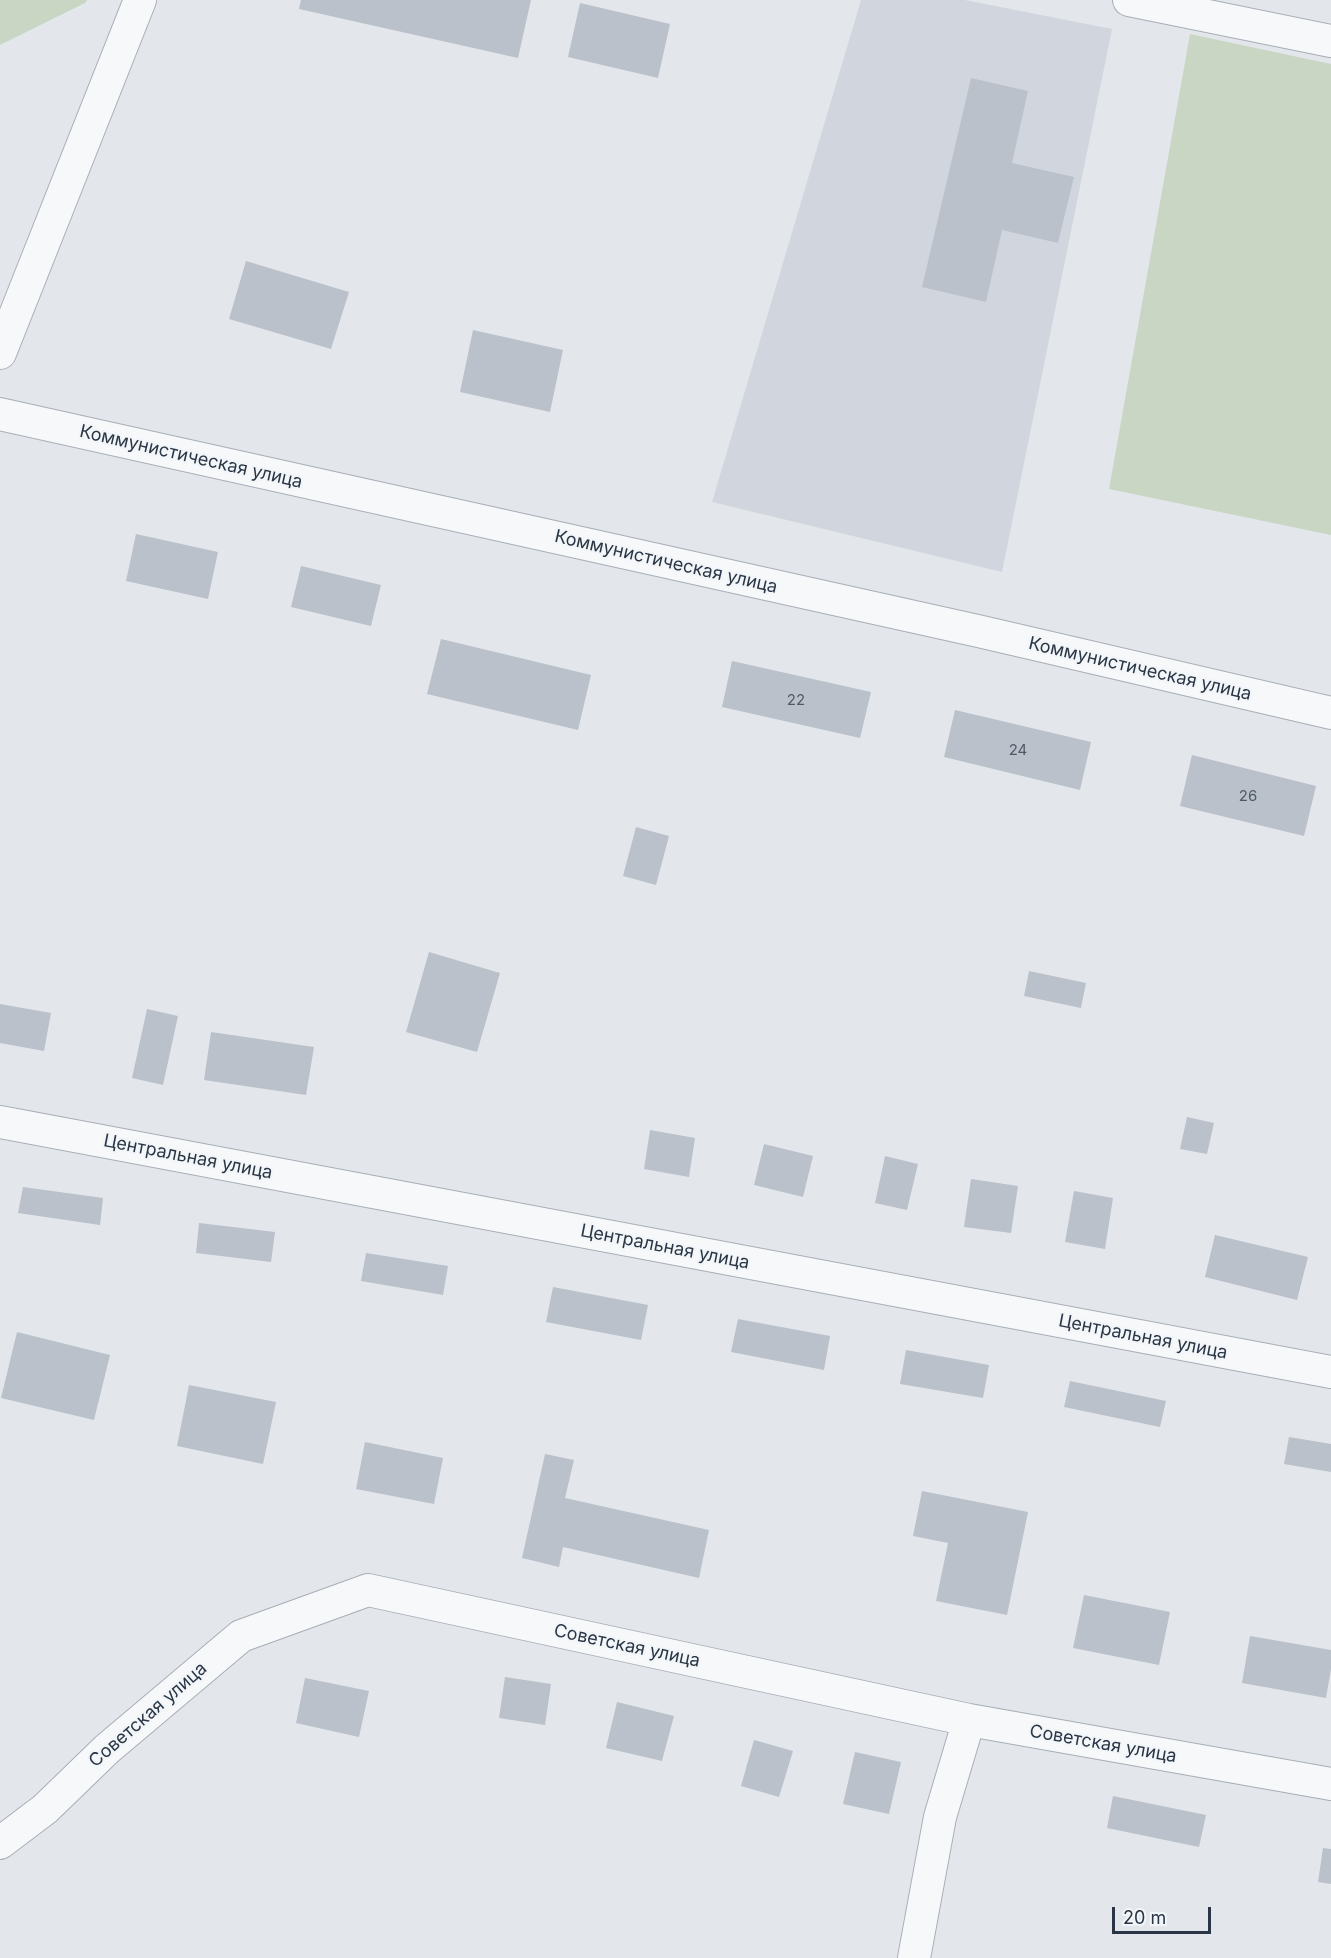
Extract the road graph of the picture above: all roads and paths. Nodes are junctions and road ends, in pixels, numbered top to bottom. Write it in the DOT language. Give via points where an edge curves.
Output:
graph roads {
  1 [pos="140,0"];
  2 [pos="1129,0"];
  3 [pos="1331,41"];
  4 [pos="0,353"];
  5 [pos="0,414"];
  6 [pos="1331,713"];
  7 [pos="0,1122"];
  8 [pos="1331,1372"];
  9 [pos="969,1720"];
  10 [pos="1331,1784"];
  11 [pos="0,1843"];
  12 [pos="914,1958"];
  1 -- 4 [label="street"];
  2 -- 3 [label="street"];
  5 -- 6 [label="street, Коммунистическая улица"];
  7 -- 8 [label="street, Центральная улица"];
  9 -- 10 [label="street, Советская улица"];
  9 -- 11 [label="street, Советская улица" via="368,1590 241,1636 107,1749 45,1809"];
  9 -- 12 [label="street" via="940,1817"];
}
